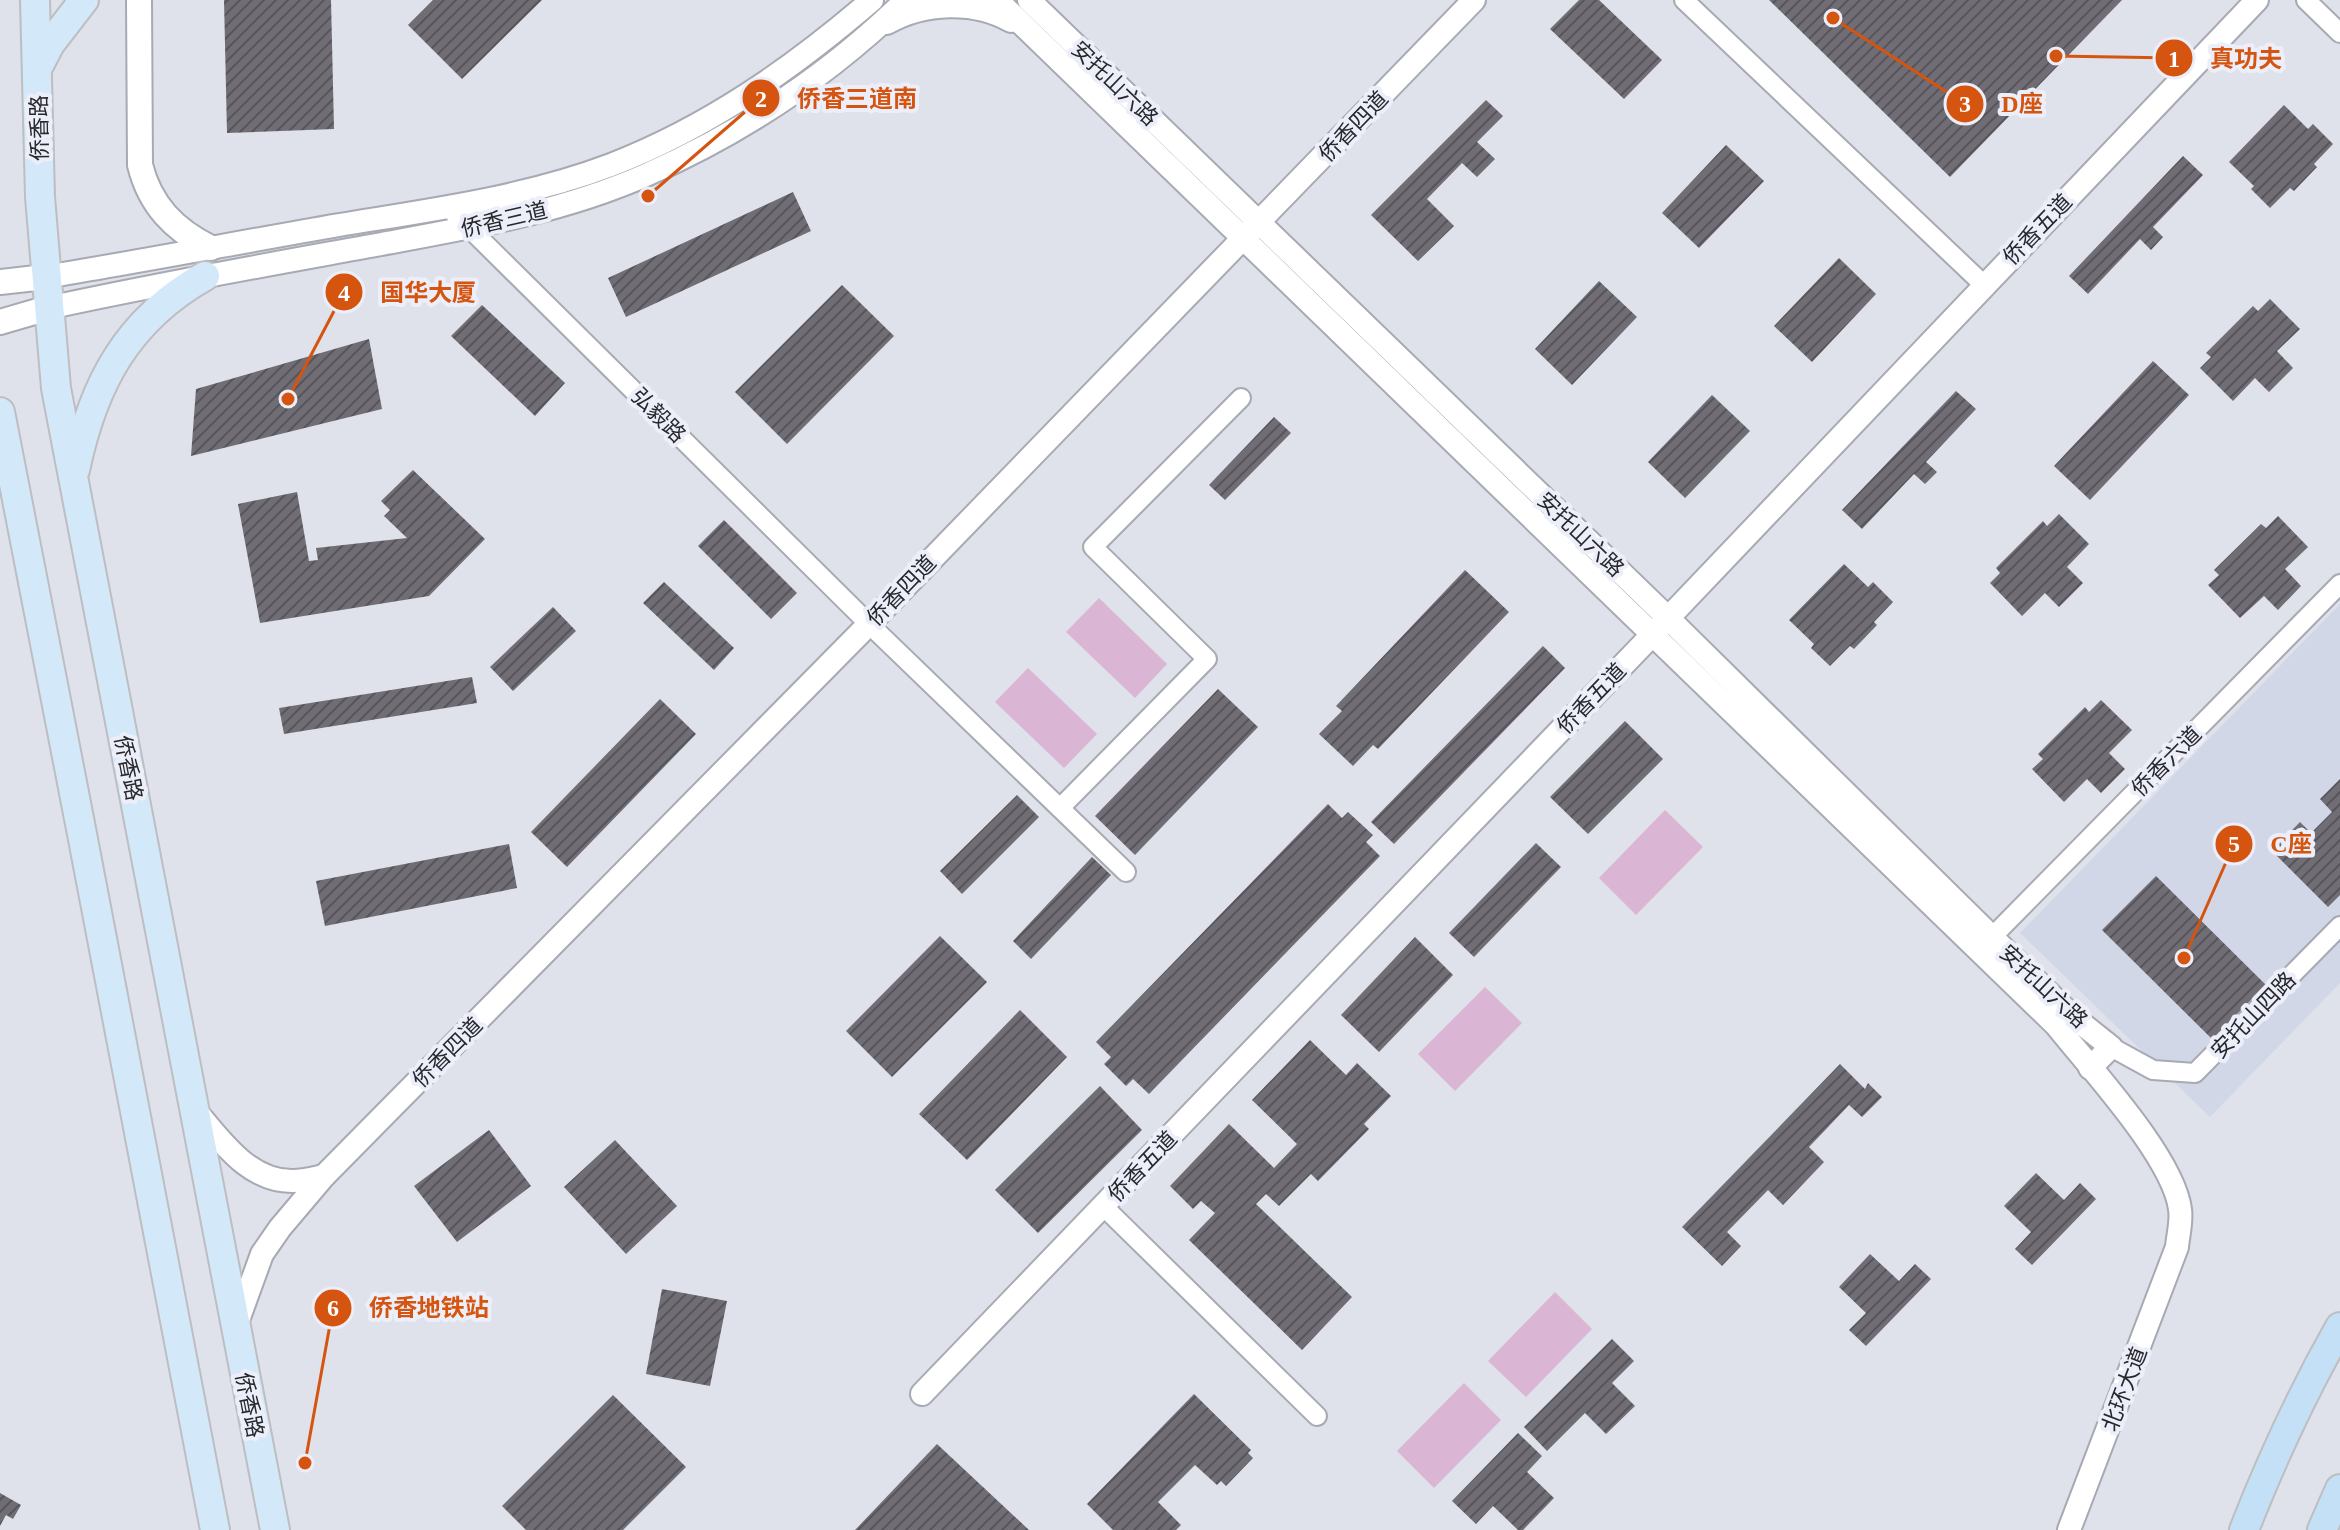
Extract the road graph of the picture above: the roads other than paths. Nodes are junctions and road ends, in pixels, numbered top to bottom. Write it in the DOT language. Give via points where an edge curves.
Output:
graph roads {
  1 [pos="35,0"];
  2 [pos="84,0"];
  3 [pos="139,0"];
  4 [pos="856,0"];
  5 [pos="872,0"];
  6 [pos="906,0"];
  7 [pos="997,0"];
  8 [pos="1474,0"];
  9 [pos="1684,0"];
  10 [pos="2257,0"];
  11 [pos="2306,0"];
  12 [pos="1034,3"];
  13 [pos="2340,33"];
  14 [pos="866,37"];
  15 [pos="1039,40"];
  16 [pos="821,43"];
  17 [pos="37,67"];
  18 [pos="448,207"];
  19 [pos="469,227"];
  20 [pos="1252,230"];
  21 [pos="211,248"];
  22 [pos="205,276"];
  23 [pos="45,277"];
  24 [pos="0,282"];
  25 [pos="1984,285"];
  26 [pos="48,308"];
  27 [pos="0,322"];
  28 [pos="1241,398"];
  29 [pos="0,412"];
  30 [pos="0,472"];
  31 [pos="73,482"];
  32 [pos="17,498"];
  33 [pos="2340,584"];
  34 [pos="1668,618"];
  35 [pos="869,624"];
  36 [pos="1652,635"];
  37 [pos="1060,808"];
  38 [pos="1126,872"];
  39 [pos="2340,926"];
  40 [pos="1992,937"];
  41 [pos="2111,1047"];
  42 [pos="2090,1068"];
  43 [pos="193,1108"];
  44 [pos="324,1176"];
  45 [pos="1103,1206"];
  46 [pos="2177,1247"];
  47 [pos="2340,1327"];
  48 [pos="235,1329"];
  49 [pos="922,1394"];
  50 [pos="1317,1416"];
  51 [pos="2340,1489"];
  52 [pos="215,1530"];
  53 [pos="275,1530"];
  54 [pos="2069,1530"];
  55 [pos="2244,1530"];
  56 [pos="2322,1530"];
  1 -- 17 [label="main road, 侨香路"];
  2 -- 17 [label="main road"];
  3 -- 21 [label="main road" via="140,165 145,185 174,225"];
  4 -- 16 [label="street"];
  5 -- 16 [label="street, 侨香三道"];
  6 -- 14 [label="street, 侨香三道"];
  7 -- 15 [label="street, 安托山六路"];
  8 -- 20 [label="street, 侨香四道"];
  9 -- 25 [label="street"];
  10 -- 25 [label="street, 侨香五道"];
  11 -- 13 [label="street"];
  12 -- 20 [label="street, 安托山六路"];
  14 -- 15 [label="street" via="906,15 964,5 991,10"];
  14 -- 19 [label="street, 侨香三道" via="768,110 685,157 553,208"];
  15 -- 20 [label="street, 安托山六路"];
  16 -- 18 [label="street, 侨香三道" via="759,89 659,144 564,180"];
  17 -- 23 [label="main road, 侨香路"];
  18 -- 19 [label="street, 弘毅路"];
  18 -- 21 [label="street, 侨香三道"];
  19 -- 22 [label="street, 侨香三道"];
  19 -- 35 [label="street, 弘毅路"];
  20 -- 34 [label="street, 安托山六路"];
  20 -- 35 [label="street, 侨香四道"];
  20 -- 36 [label="street, 安托山六路"];
  21 -- 23 [label="street, 侨香三道"];
  22 -- 26 [label="street, 侨香三道"];
  22 -- 31 [label="main road" via="158,310 113,362 91,412"];
  23 -- 24 [label="main road"];
  23 -- 26 [label="main road, 侨香路"];
  25 -- 34 [label="street, 侨香五道"];
  26 -- 27 [label="main road"];
  26 -- 31 [label="main road, 侨香路"];
  28 -- 37 [label="street" via="1093,547 1207,659"];
  29 -- 32 [label="main road"];
  30 -- 32 [label="main road"];
  31 -- 43 [label="main road, 侨香路"];
  32 -- 52 [label="main road"];
  33 -- 40 [label="street, 侨香六道"];
  34 -- 36 [label="street, 侨香五道"];
  34 -- 40 [label="street, 安托山六路"];
  35 -- 37 [label="street, 弘毅路"];
  35 -- 44 [label="street, 侨香四道"];
  36 -- 42 [label="street, 安托山六路" via="2056,1025"];
  36 -- 45 [label="street, 侨香五道"];
  37 -- 38 [label="street, 弘毅路"];
  39 -- 41 [label="street, 安托山四路" via="2195,1073 2153,1070"];
  40 -- 41 [label="street, 安托山六路"];
  41 -- 42 [label="street"];
  42 -- 46 [label="street, 安托山六路" via="2155,1151 2176,1190 2181,1212"];
  43 -- 44 [label="street" via="237,1156 265,1176 294,1181"];
  43 -- 48 [label="main road, 侨香路"];
  44 -- 48 [label="street, 侨香四道" via="262,1254"];
  45 -- 49 [label="street, 侨香五道"];
  45 -- 50 [label="street"];
  46 -- 54 [label="street, 北环大道"];
  47 -- 55 [label="highway"];
  48 -- 53 [label="main road, 侨香路"];
  51 -- 56 [label="highway"];
}
